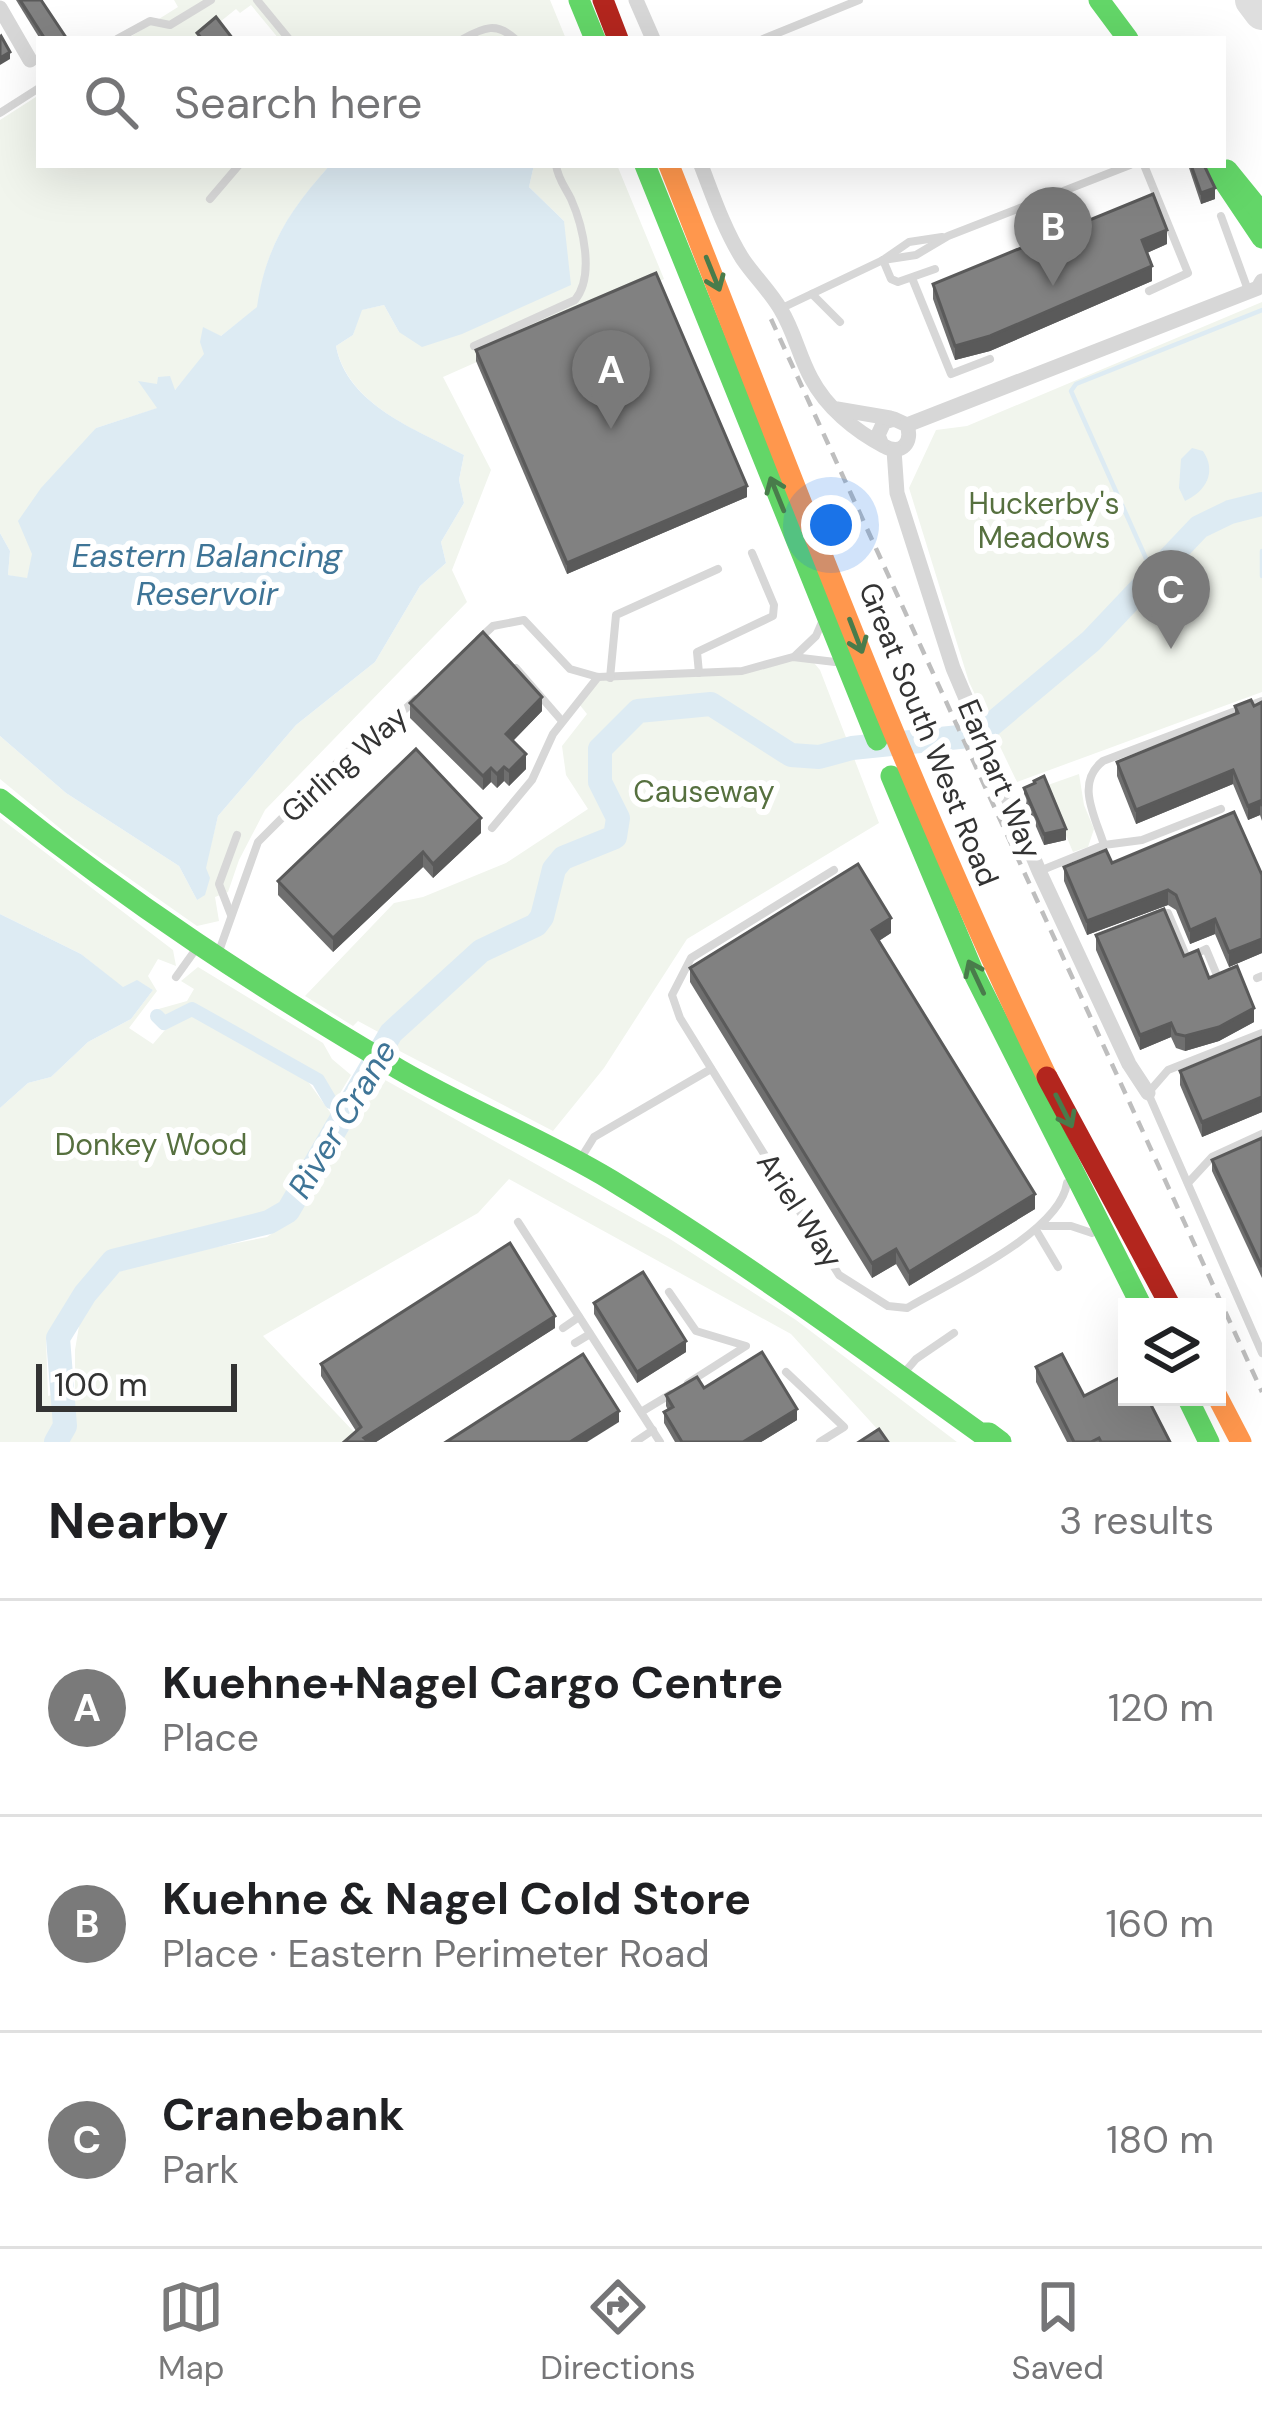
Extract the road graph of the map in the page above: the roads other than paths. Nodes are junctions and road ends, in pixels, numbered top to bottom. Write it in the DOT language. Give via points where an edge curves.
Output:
graph roads {
  1 [pos="212,0"];
  2 [pos="257,0"];
  3 [pos="579,0"];
  4 [pos="603,0"];
  5 [pos="636,0"];
  6 [pos="859,0"];
  7 [pos="1100,0"];
  8 [pos="2,18"];
  9 [pos="123,36"];
  10 [pos="287,36"];
  11 [pos="470,36"];
  12 [pos="512,36"];
  13 [pos="594,36"];
  14 [pos="617,36"];
  15 [pos="652,36"];
  16 [pos="770,36"];
  17 [pos="1126,36"];
  18 [pos="30,60"];
  19 [pos="36,90"];
  20 [pos="0,113"];
  21 [pos="236,168"];
  22 [pos="556,168"];
  23 [pos="647,168"];
  24 [pos="670,168"];
  25 [pos="702,168"];
  26 [pos="1122,168"];
  27 [pos="1145,168"];
  28 [pos="1215,168"];
  29 [pos="1225,168"];
  30 [pos="210,199"];
  31 [pos="1262,213"];
  32 [pos="1221,216"];
  33 [pos="1262,238"];
  34 [pos="883,260"];
  35 [pos="935,269"];
  36 [pos="912,278"];
  37 [pos="1255,286"];
  38 [pos="1149,291"];
  39 [pos="812,294"];
  40 [pos="781,309"];
  41 [pos="840,322"];
  42 [pos="474,346"];
  43 [pos="990,359"];
  44 [pos="834,408"];
  45 [pos="900,422"];
  46 [pos="888,447"];
  47 [pos="752,553"];
  48 [pos="718,569"];
  49 [pos="821,603"];
  50 [pos="484,634"];
  51 [pos="468,650"];
  52 [pos="794,657"];
  53 [pos="699,674"];
  54 [pos="850,674"];
  55 [pos="598,677"];
  56 [pos="610,679"];
  57 [pos="420,695"];
  58 [pos="1262,701"];
  59 [pos="562,721"];
  60 [pos="881,728"];
  61 [pos="897,767"];
  62 [pos="0,799"];
  63 [pos="1221,808"];
  64 [pos="492,828"];
  65 [pos="237,835"];
  66 [pos="1103,845"];
  67 [pos="834,870"];
  68 [pos="1039,872"];
  69 [pos="231,916"];
  70 [pos="1149,920"];
  71 [pos="1094,942"];
  72 [pos="1075,949"];
  73 [pos="206,953"];
  74 [pos="176,977"];
  75 [pos="1219,980"];
  76 [pos="1262,1033"];
  77 [pos="711,1070"];
  78 [pos="1148,1094"];
  79 [pos="1262,1135"];
  80 [pos="1065,1157"];
  81 [pos="578,1163"];
  82 [pos="1188,1183"];
  83 [pos="518,1222"];
  84 [pos="1038,1228"];
  85 [pos="1110,1244"];
  86 [pos="1058,1267"];
  87 [pos="669,1292"];
  88 [pos="1137,1298"];
  89 [pos="1166,1298"];
  90 [pos="579,1317"];
  91 [pos="563,1328"];
  92 [pos="954,1333"];
  93 [pos="590,1334"];
  94 [pos="575,1343"];
  95 [pos="1262,1353"];
  96 [pos="786,1372"];
  97 [pos="903,1374"];
  98 [pos="1192,1406"];
  99 [pos="1222,1406"];
  100 [pos="641,1412"];
  101 [pos="653,1430"];
  102 [pos="988,1439"];
  103 [pos="635,1442"];
  104 [pos="660,1442"];
  105 [pos="820,1442"];
  106 [pos="1210,1442"];
  107 [pos="1241,1442"];
  1 -- 9 [label="lane" via="170,26 150,21"];
  2 -- 10 [label="lane"];
  3 -- 13 [label="main road"];
  4 -- 14 [label="main road"];
  5 -- 15 [label="street"];
  6 -- 16 [label="lane"];
  7 -- 17 [label="main road"];
  8 -- 18 [label="street"];
  11 -- 12 [label="lane" via="494,26"];
  19 -- 20 [label="lane"];
  21 -- 30 [label="lane"];
  22 -- 42 [label="lane" via="577,216 582,292"];
  49 -- 23 [label="main road, Great South West Road, one-way"];
  24 -- 60 [label="main road, Great South West Road, one-way"];
  25 -- 40 [label="street" via="741,256"];
  26 -- 34 [label="lane" via="916,255"];
  27 -- 38 [label="lane" via="1188,274"];
  28 -- 33 [label="main road"];
  29 -- 31 [label="main road"];
  32 -- 37 [label="lane"];
  34 -- 36 [label="lane" via="891,279"];
  34 -- 39 [label="lane"];
  35 -- 36 [label="lane"];
  36 -- 43 [label="lane" via="951,374"];
  37 -- 45 [label="street"];
  39 -- 40 [label="lane"];
  39 -- 41 [label="lane"];
  40 -- 44 [label="street" via="811,380"];
  44 -- 45 [label="street"];
  44 -- 46 [label="street"];
  45 -- 46 [label="street" via="909,439"];
  45 -- 46 [label="street" via="880,426"];
  46 -- 68 [label="street, Earhart Way" via="953,668"];
  47 -- 53 [label="lane" via="775,610 769,621 697,652"];
  48 -- 56 [label="lane" via="616,615"];
  49 -- 52 [label="lane" via="822,626"];
  49 -- 54 [label="main road, Great South West Road"];
  50 -- 51 [label="lane"];
  50 -- 55 [label="lane" via="524,620 570,669"];
  50 -- 59 [label="lane"];
  52 -- 53 [label="lane"];
  52 -- 54 [label="lane" via="829,659"];
  53 -- 56 [label="lane"];
  54 -- 60 [label="main road, Great South West Road"];
  55 -- 56 [label="lane"];
  55 -- 59 [label="lane"];
  57 -- 69 [label="lane, Girling Way" via="352,748 258,842"];
  58 -- 66 [label="lane" via="1093,768 1087,784"];
  59 -- 64 [label="lane" via="532,780"];
  60 -- 61 [label="main road, Great South West Road"];
  80 -- 61 [label="main road, Great South West Road, one-way" via="975,976"];
  61 -- 89 [label="main road, Great South West Road, one-way" via="1017,1019"];
  62 -- 73 [label="main road"];
  63 -- 66 [label="lane" via="1142,840"];
  65 -- 69 [label="lane" via="220,884"];
  66 -- 68 [label="lane"];
  67 -- 77 [label="lane, Ariel Way" via="691,958 672,995"];
  68 -- 72 [label="street, Earhart Way"];
  69 -- 73 [label="lane, Girling Way" via="224,943"];
  70 -- 75 [label="lane" via="1168,913 1187,958 1206,950"];
  71 -- 72 [label="lane"];
  72 -- 78 [label="street, Earhart Way"];
  73 -- 74 [label="lane, Girling Way"];
  73 -- 81 [label="main road" via="342,1037"];
  76 -- 78 [label="lane" via="1159,1076"];
  77 -- 81 [label="lane" via="594,1137"];
  77 -- 84 [label="lane, Ariel Way" via="838,1275 888,1306 907,1308"];
  78 -- 82 [label="lane, Earhart Way"];
  79 -- 82 [label="lane" via="1213,1157"];
  80 -- 84 [label="lane" via="1067,1189"];
  80 -- 85 [label="main road, Great South West Road"];
  81 -- 97 [label="main road"];
  82 -- 95 [label="lane, Earhart Way"];
  83 -- 90 [label="lane"];
  84 -- 85 [label="lane" via="1078,1228"];
  84 -- 86 [label="lane"];
  85 -- 88 [label="main road, Great South West Road"];
  87 -- 100 [label="lane" via="696,1330 746,1346"];
  90 -- 91 [label="lane"];
  90 -- 93 [label="lane"];
  92 -- 97 [label="lane"];
  93 -- 94 [label="lane"];
  93 -- 100 [label="lane"];
  96 -- 105 [label="lane" via="844,1427"];
  97 -- 102 [label="main road"];
  98 -- 106 [label="main road"];
  99 -- 107 [label="main road"];
  100 -- 101 [label="lane"];
  101 -- 103 [label="lane"];
  101 -- 104 [label="lane"];
}
